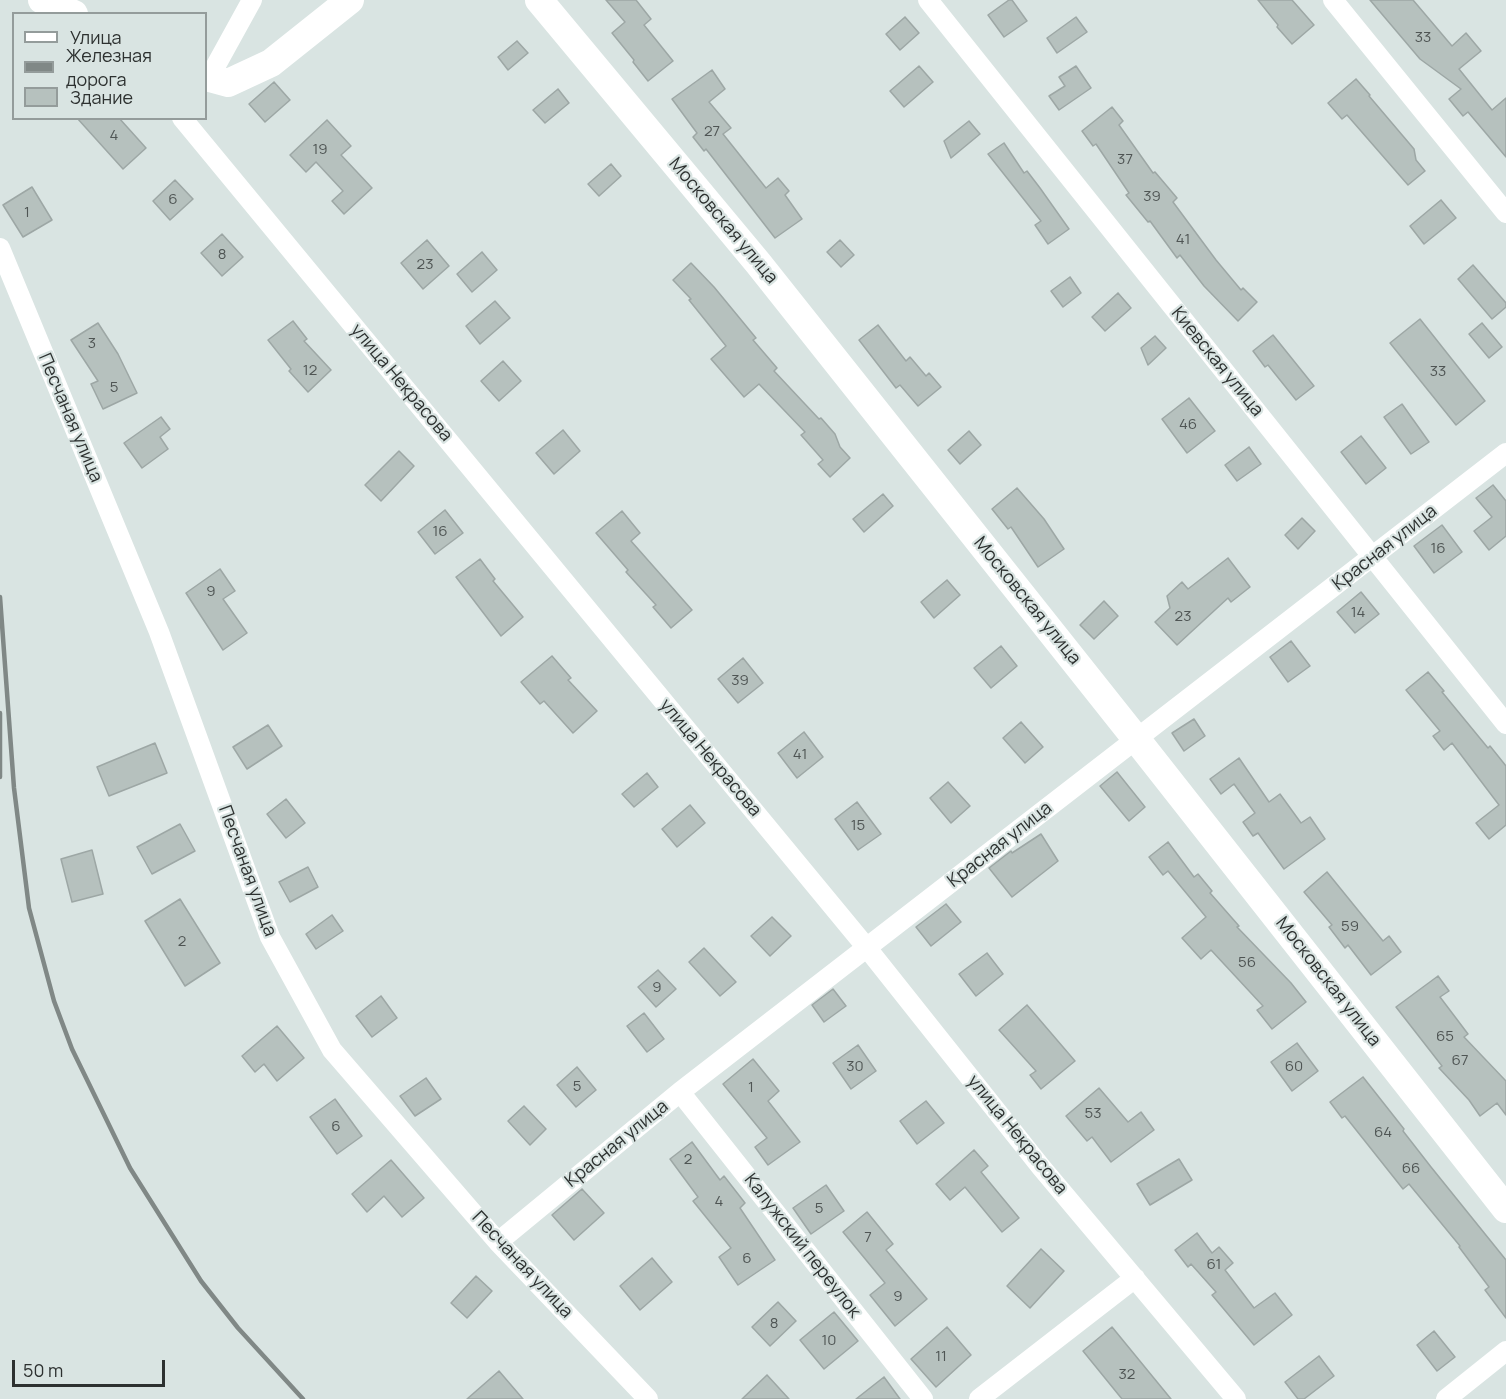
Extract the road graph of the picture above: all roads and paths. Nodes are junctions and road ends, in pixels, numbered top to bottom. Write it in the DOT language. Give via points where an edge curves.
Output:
graph roads {
  1 [pos="42,0"];
  2 [pos="252,0"];
  3 [pos="350,0"];
  4 [pos="539,0"];
  5 [pos="928,0"];
  6 [pos="1333,0"];
  7 [pos="69,12"];
  8 [pos="207,77"];
  9 [pos="184,120"];
  10 [pos="1506,213"];
  11 [pos="0,248"];
  12 [pos="1506,453"];
  13 [pos="1373,558"];
  14 [pos="1506,724"];
  15 [pos="1137,740"];
  16 [pos="867,948"];
  17 [pos="681,1092"];
  18 [pos="1506,1209"];
  19 [pos="498,1242"];
  20 [pos="1135,1278"];
  21 [pos="1506,1351"];
  22 [pos="647,1399"];
  23 [pos="923,1399"];
  24 [pos="979,1399"];
  25 [pos="1236,1399"];
  26 [pos="1446,1399"];
  1 -- 7 [label="main road"];
  2 -- 8 [label="street"];
  3 -- 8 [label="main road" via="271,63 228,83"];
  4 -- 15 [label="main road, Московская улица" via="758,263"];
  5 -- 13 [label="street, Киевская улица"];
  6 -- 10 [label="street"];
  9 -- 16 [label="street, улица Некрасова"];
  11 -- 19 [label="street, Песчаная улица" via="159,632 270,937 332,1050"];
  12 -- 13 [label="street, Красная улица"];
  13 -- 14 [label="street, Киевская улица"];
  13 -- 15 [label="street, Красная улица"];
  15 -- 16 [label="street, Красная улица"];
  15 -- 18 [label="main road, Московская улица"];
  16 -- 17 [label="street, Красная улица"];
  16 -- 20 [label="street, улица Некрасова"];
  17 -- 19 [label="street, Красная улица"];
  17 -- 23 [label="street, Калужский переулок"];
  19 -- 22 [label="street, Песчаная улица"];
  20 -- 24 [label="street"];
  20 -- 25 [label="street, улица Некрасова"];
  21 -- 26 [label="street"];
}
